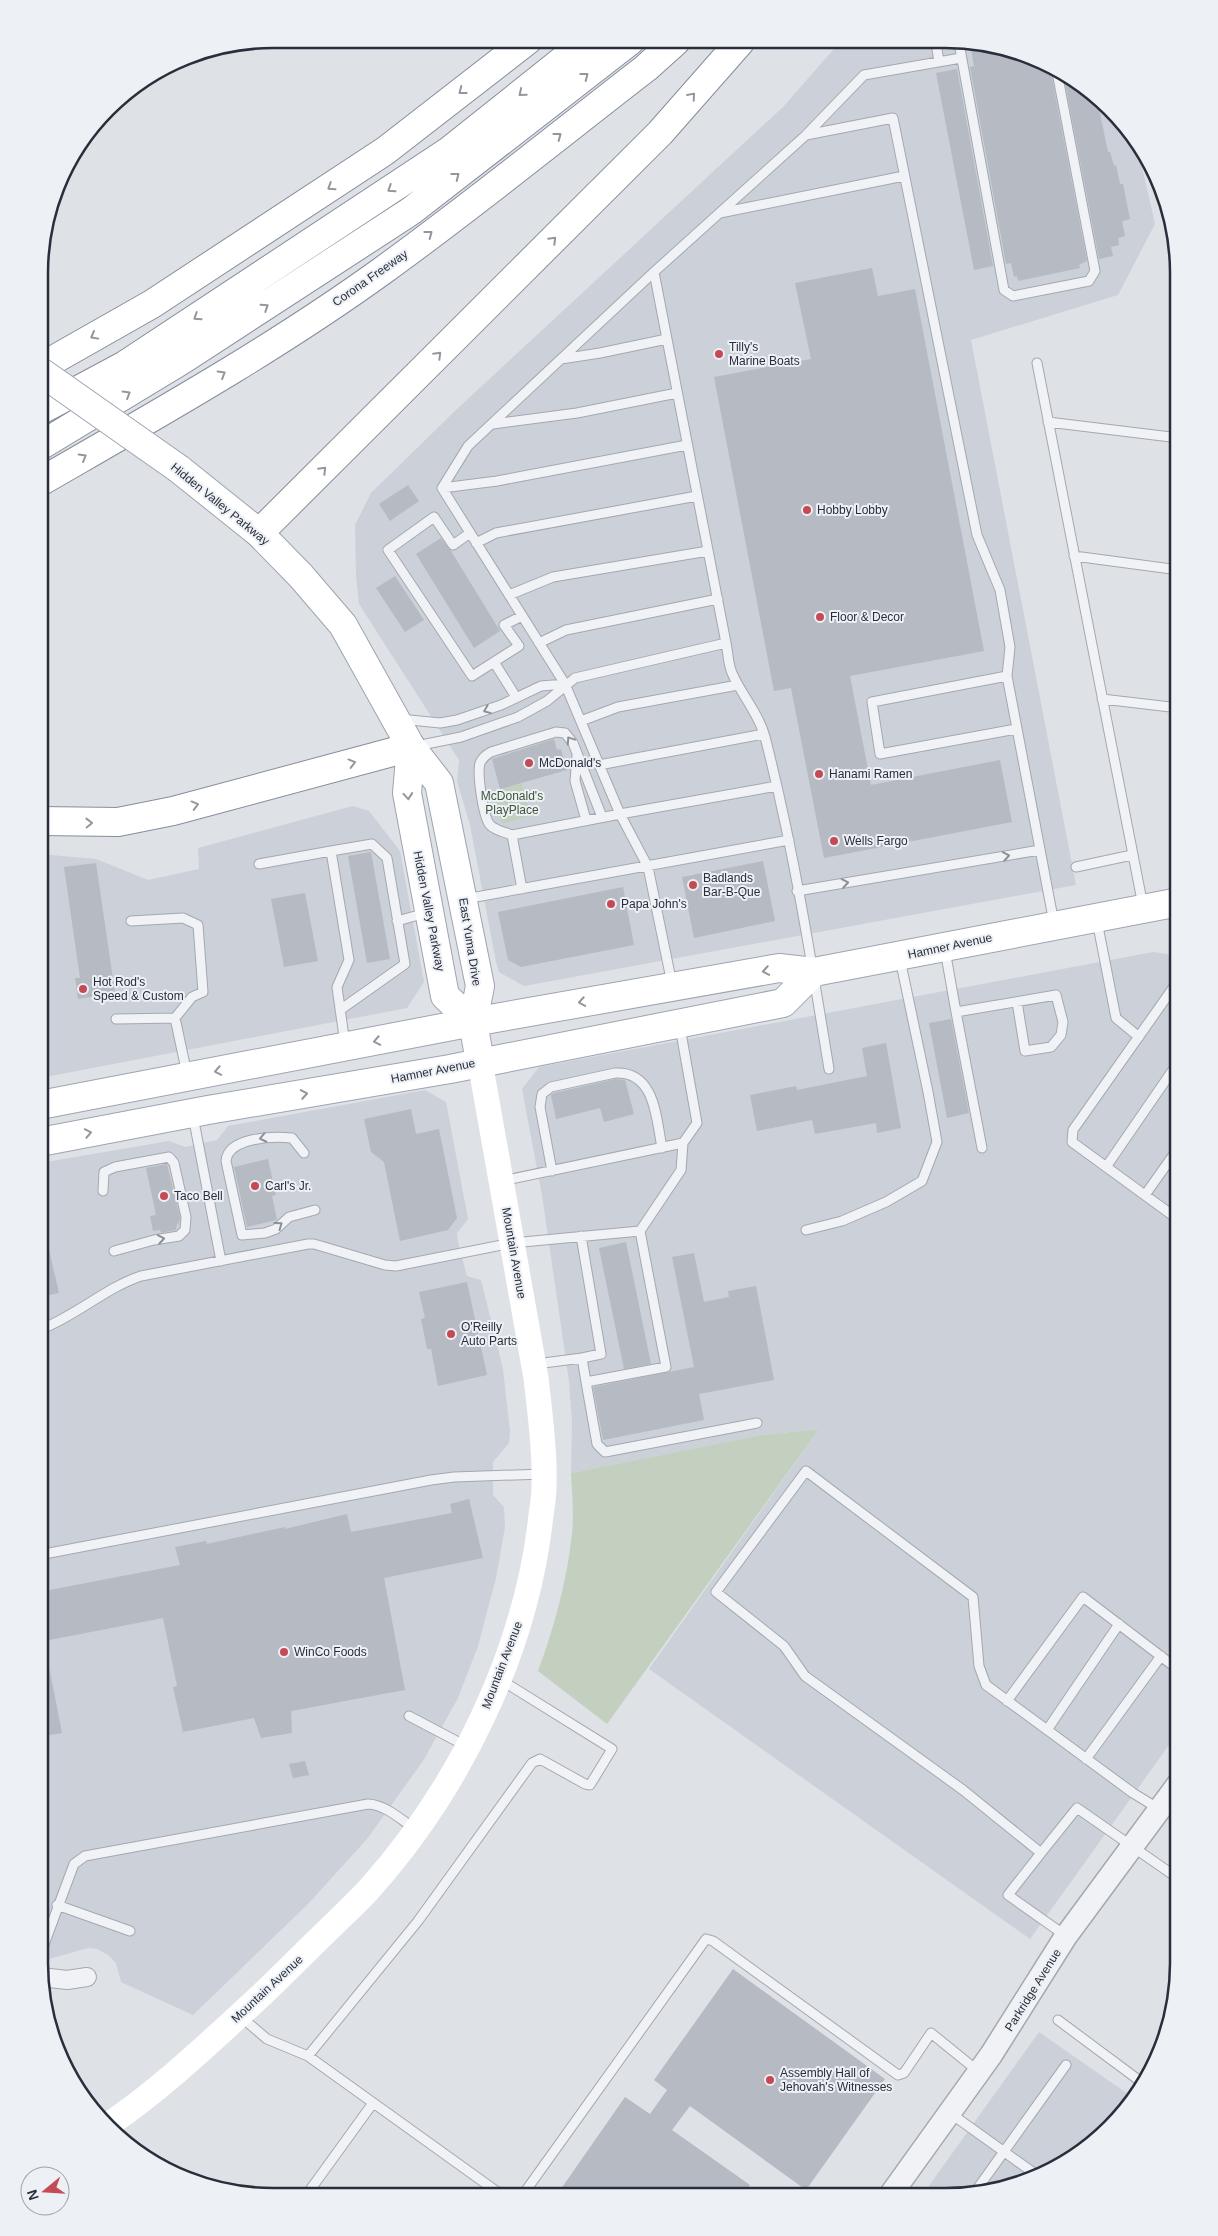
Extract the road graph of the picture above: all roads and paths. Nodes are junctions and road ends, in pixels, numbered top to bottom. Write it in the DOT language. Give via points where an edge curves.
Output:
graph roads {
  1 [pos="518,48"];
  2 [pos="578,48"];
  3 [pos="621,48"];
  4 [pos="668,48"];
  5 [pos="735,48"];
  6 [pos="937,48"];
  7 [pos="960,48"];
  8 [pos="961,58"];
  9 [pos="939,62"];
  10 [pos="1058,78"];
  11 [pos="806,135"];
  12 [pos="904,176"];
  13 [pos="719,213"];
  14 [pos="654,272"];
  15 [pos="152,304"];
  16 [pos="667,339"];
  17 [pos="561,359"];
  18 [pos="48,363"];
  19 [pos="1037,363"];
  20 [pos="48,377"];
  21 [pos="48,390"];
  22 [pos="677,393"];
  23 [pos="48,406"];
  24 [pos="1048,422"];
  25 [pos="492,424"];
  26 [pos="1170,437"];
  27 [pos="48,441"];
  28 [pos="688,446"];
  29 [pos="48,477"];
  30 [pos="442,488"];
  31 [pos="697,496"];
  32 [pos="259,533"];
  33 [pos="470,533"];
  34 [pos="476,543"];
  35 [pos="708,551"];
  36 [pos="1074,556"];
  37 [pos="1170,569"];
  38 [pos="509,595"];
  39 [pos="718,599"];
  40 [pos="522,616"];
  41 [pos="539,643"];
  42 [pos="726,643"];
  43 [pos="494,662"];
  44 [pos="1007,676"];
  45 [pos="565,684"];
  46 [pos="738,685"];
  47 [pos="516,697"];
  48 [pos="1102,699"];
  49 [pos="1170,707"];
  50 [pos="396,718"];
  51 [pos="581,721"];
  52 [pos="1016,729"];
  53 [pos="764,734"];
  54 [pos="411,747"];
  55 [pos="577,755"];
  56 [pos="599,764"];
  57 [pos="777,786"];
  58 [pos="620,814"];
  59 [pos="602,817"];
  60 [pos="586,820"];
  61 [pos="48,821"];
  62 [pos="512,835"];
  63 [pos="790,840"];
  64 [pos="1040,850"];
  65 [pos="331,851"];
  66 [pos="1132,855"];
  67 [pos="456,863"];
  68 [pos="259,864"];
  69 [pos="648,867"];
  70 [pos="1076,867"];
  71 [pos="522,889"];
  72 [pos="797,891"];
  73 [pos="463,899"];
  74 [pos="1170,904"];
  75 [pos="1144,908"];
  76 [pos="429,912"];
  77 [pos="1090,919"];
  78 [pos="131,921"];
  79 [pos="397,921"];
  80 [pos="1054,926"];
  81 [pos="944,947"];
  82 [pos="900,956"];
  83 [pos="814,972"];
  84 [pos="673,987"];
  85 [pos="1170,994"];
  86 [pos="1017,1002"];
  87 [pos="340,1010"];
  88 [pos="956,1012"];
  89 [pos="175,1018"];
  90 [pos="116,1019"];
  91 [pos="473,1022"];
  92 [pos="679,1023"];
  93 [pos="1139,1037"];
  94 [pos="346,1046"];
  95 [pos="480,1062"];
  96 [pos="830,1069"];
  97 [pos="1170,1075"];
  98 [pos="187,1077"];
  99 [pos="48,1103"];
  100 [pos="192,1113"];
  101 [pos="48,1140"];
  102 [pos="683,1143"];
  103 [pos="662,1148"];
  104 [pos="982,1148"];
  105 [pos="304,1153"];
  106 [pos="1170,1160"];
  107 [pos="1106,1167"];
  108 [pos="552,1171"];
  109 [pos="501,1181"];
  110 [pos="103,1190"];
  111 [pos="1145,1196"];
  112 [pos="315,1210"];
  113 [pos="1170,1214"];
  114 [pos="640,1230"];
  115 [pos="806,1230"];
  116 [pos="580,1236"];
  117 [pos="512,1243"];
  118 [pos="114,1251"];
  119 [pos="220,1262"];
  120 [pos="48,1326"];
  121 [pos="582,1358"];
  122 [pos="534,1364"];
  123 [pos="586,1382"];
  124 [pos="757,1423"];
  125 [pos="543,1474"];
  126 [pos="48,1553"];
  127 [pos="1119,1624"];
  128 [pos="1161,1656"];
  129 [pos="1170,1663"];
  130 [pos="499,1679"];
  131 [pos="1007,1701"];
  132 [pos="409,1716"];
  133 [pos="1047,1730"];
  134 [pos="466,1746"];
  135 [pos="1086,1759"];
  136 [pos="1170,1796"];
  137 [pos="1170,1798"];
  138 [pos="415,1829"];
  139 [pos="1131,1847"];
  140 [pos="1041,1853"];
  141 [pos="1170,1873"];
  142 [pos="57,1905"];
  143 [pos="130,1931"];
  144 [pos="48,1932"];
  145 [pos="1066,1936"];
  146 [pos="87,1977"];
  147 [pos="48,1978"];
  148 [pos="239,2015"];
  149 [pos="1058,2020"];
  150 [pos="308,2056"];
  151 [pos="1066,2065"];
  152 [pos="979,2072"];
  153 [pos="1138,2080"];
  154 [pos="373,2103"];
  155 [pos="950,2113"];
  156 [pos="112,2122"];
  157 [pos="1004,2152"];
  158 [pos="1031,2171"];
  159 [pos="979,2186"];
  160 [pos="311,2188"];
  161 [pos="492,2188"];
  162 [pos="528,2188"];
  163 [pos="896,2188"];
  1 -- 15 [label="main road, one-way" via="385,151"];
  2 -- 23 [label="main road, one-way" via="449,151 125,365"];
  27 -- 3 [label="main road, one-way" via="182,360 411,212"];
  29 -- 4 [label="main road, Corona Freeway, one-way" via="269,346 381,271"];
  32 -- 5 [label="main road, one-way" via="660,133"];
  6 -- 9 [label="lane"];
  7 -- 8 [label="lane"];
  8 -- 9 [label="lane"];
  8 -- 10 [label="lane" via="1004,290 1013,296 1089,281 1095,271"];
  9 -- 11 [label="lane" via="864,75"];
  11 -- 12 [label="lane" via="893,118"];
  11 -- 13 [label="lane"];
  12 -- 13 [label="lane"];
  12 -- 44 [label="lane" via="977,535 1000,590 1010,647"];
  13 -- 14 [label="lane"];
  14 -- 16 [label="lane"];
  14 -- 17 [label="lane"];
  15 -- 18 [label="main road, one-way"];
  15 -- 21 [label="main road" via="118,348"];
  16 -- 17 [label="lane"];
  16 -- 22 [label="lane"];
  17 -- 25 [label="lane"];
  19 -- 24 [label="lane"];
  20 -- 32 [label="main road, Hidden Valley Parkway, bridge" via="179,470"];
  22 -- 25 [label="lane" via="577,413"];
  22 -- 28 [label="lane"];
  24 -- 26 [label="lane"];
  24 -- 36 [label="lane"];
  25 -- 30 [label="lane" via="468,446"];
  28 -- 30 [label="lane"];
  28 -- 31 [label="lane"];
  30 -- 33 [label="lane"];
  31 -- 34 [label="lane" via="496,533"];
  31 -- 35 [label="lane"];
  32 -- 50 [label="main road, Hidden Valley Parkway" via="302,576 343,625"];
  33 -- 34 [label="lane"];
  33 -- 43 [label="lane" via="453,545 434,517 388,550 472,676"];
  34 -- 38 [label="lane"];
  35 -- 38 [label="lane" via="553,577"];
  35 -- 39 [label="lane"];
  36 -- 37 [label="lane"];
  36 -- 48 [label="lane"];
  38 -- 40 [label="lane"];
  39 -- 41 [label="lane" via="566,630"];
  39 -- 42 [label="lane"];
  40 -- 41 [label="lane"];
  40 -- 43 [label="lane" via="504,626 519,646"];
  41 -- 45 [label="lane"];
  42 -- 45 [label="lane" via="575,678"];
  42 -- 46 [label="lane" via="731,671"];
  43 -- 47 [label="lane"];
  44 -- 52 [label="lane"];
  44 -- 52 [label="lane" via="872,702 880,754"];
  45 -- 47 [label="lane" via="541,686"];
  45 -- 51 [label="lane"];
  45 -- 54 [label="lane" via="547,701 518,718 460,737"];
  46 -- 51 [label="lane" via="618,707"];
  46 -- 53 [label="lane"];
  47 -- 50 [label="lane, one-way" via="483,712 440,723"];
  48 -- 49 [label="lane"];
  48 -- 66 [label="lane"];
  50 -- 54 [label="main road, Hidden Valley Parkway"];
  51 -- 56 [label="lane"];
  52 -- 64 [label="lane"];
  53 -- 56 [label="lane"];
  53 -- 57 [label="lane"];
  61 -- 54 [label="main road, one-way" via="118,822 173,811"];
  54 -- 67 [label="main road, Hidden Valley Parkway" via="439,783"];
  54 -- 76 [label="main road, Hidden Valley Parkway, one-way" via="407,793"];
  55 -- 59 [label="lane"];
  55 -- 60 [label="lane" via="575,781"];
  55 -- 62 [label="lane, one-way" via="569,737 560,731 485,755 480,764 485,816 491,826"];
  56 -- 58 [label="lane"];
  57 -- 58 [label="lane"];
  57 -- 63 [label="lane"];
  58 -- 59 [label="lane"];
  58 -- 69 [label="lane"];
  59 -- 60 [label="lane"];
  60 -- 62 [label="lane"];
  62 -- 71 [label="lane"];
  63 -- 69 [label="lane"];
  63 -- 72 [label="lane"];
  72 -- 64 [label="lane, one-way"];
  64 -- 80 [label="lane"];
  65 -- 68 [label="lane"];
  65 -- 79 [label="lane" via="372,844 387,858"];
  65 -- 87 [label="lane" via="349,960 336,987"];
  66 -- 70 [label="lane"];
  66 -- 75 [label="lane"];
  67 -- 73 [label="main road, East Yuma Drive"];
  69 -- 71 [label="lane"];
  69 -- 84 [label="lane"];
  71 -- 73 [label="lane"];
  72 -- 83 [label="lane"];
  73 -- 91 [label="main road, East Yuma Drive" via="480,986"];
  74 -- 75 [label="main road, Hamner Avenue"];
  75 -- 77 [label="main road, Hamner Avenue"];
  76 -- 79 [label="lane"];
  76 -- 91 [label="main road, Hidden Valley Parkway" via="445,996"];
  77 -- 80 [label="main road, Hamner Avenue"];
  77 -- 93 [label="lane" via="1116,1018"];
  78 -- 89 [label="lane" via="183,918 198,925 203,992 192,998"];
  79 -- 87 [label="lane" via="404,964"];
  80 -- 81 [label="main road, Hamner Avenue"];
  81 -- 82 [label="main road, Hamner Avenue"];
  81 -- 88 [label="lane"];
  82 -- 83 [label="main road, Hamner Avenue"];
  82 -- 115 [label="lane" via="936,1142 922,1181 886,1202 842,1221"];
  83 -- 84 [label="main road, Hamner Avenue, one-way" via="779,968"];
  83 -- 92 [label="main road, Hamner Avenue" via="783,1003"];
  83 -- 96 [label="lane"];
  84 -- 91 [label="main road, Hamner Avenue, one-way"];
  85 -- 93 [label="lane"];
  86 -- 86 [label="lane" via="1056,995 1063,1022 1061,1035 1051,1047 1025,1051"];
  86 -- 88 [label="lane"];
  87 -- 94 [label="lane"];
  88 -- 104 [label="lane"];
  89 -- 90 [label="lane"];
  89 -- 98 [label="lane"];
  91 -- 94 [label="main road, Hamner Avenue, one-way"];
  91 -- 95 [label="main road"];
  92 -- 95 [label="main road, Hamner Avenue"];
  92 -- 102 [label="lane" via="697,1122"];
  93 -- 107 [label="lane" via="1072,1130 1072,1142"];
  94 -- 98 [label="main road, Hamner Avenue, one-way"];
  100 -- 95 [label="main road, Hamner Avenue, one-way"];
  95 -- 109 [label="main road, Mountain Avenue"];
  97 -- 107 [label="lane"];
  98 -- 99 [label="main road, Hamner Avenue"];
  101 -- 100 [label="main road, Hamner Avenue, one-way"];
  100 -- 119 [label="lane"];
  102 -- 103 [label="lane"];
  102 -- 114 [label="lane" via="681,1170"];
  103 -- 108 [label="lane"];
  103 -- 108 [label="lane" via="648,1089 636,1076 615,1072 551,1087 542,1094 540,1107"];
  105 -- 112 [label="lane, one-way" via="292,1138 274,1136 234,1146 226,1161 242,1235 265,1233 276,1229 289,1217"];
  106 -- 111 [label="lane"];
  107 -- 111 [label="lane"];
  108 -- 109 [label="lane"];
  109 -- 117 [label="main road, Mountain Avenue"];
  118 -- 110 [label="lane, one-way" via="179,1236 185,1230 186,1217 174,1162 169,1157 104,1172"];
  111 -- 113 [label="lane"];
  114 -- 116 [label="lane"];
  114 -- 123 [label="lane" via="666,1368"];
  116 -- 117 [label="lane"];
  116 -- 121 [label="lane" via="601,1354"];
  117 -- 119 [label="lane" via="396,1266 385,1266 314,1244"];
  117 -- 122 [label="main road, Mountain Avenue"];
  119 -- 120 [label="lane" via="141,1276"];
  121 -- 122 [label="lane"];
  121 -- 123 [label="lane"];
  122 -- 125 [label="main road, Mountain Avenue" via="542,1430"];
  123 -- 124 [label="lane" via="598,1444 605,1452"];
  125 -- 126 [label="lane" via="431,1480"];
  125 -- 130 [label="main road, Mountain Avenue" via="536,1552 523,1610"];
  127 -- 128 [label="lane"];
  127 -- 131 [label="lane" via="1084,1597"];
  127 -- 133 [label="lane"];
  128 -- 129 [label="lane"];
  128 -- 135 [label="lane"];
  130 -- 134 [label="main road, Mountain Avenue"];
  130 -- 150 [label="lane" via="612,1749 590,1785 540,1759 532,1763 418,1921"];
  131 -- 133 [label="lane"];
  131 -- 140 [label="lane" via="986,1685 979,1666 973,1597 806,1471 716,1592 784,1646 805,1676 963,1790"];
  132 -- 134 [label="lane"];
  133 -- 135 [label="lane"];
  134 -- 138 [label="main road, Mountain Avenue" via="447,1782"];
  135 -- 136 [label="lane" via="1133,1793"];
  137 -- 139 [label="street, Parkridge Avenue"];
  138 -- 142 [label="lane" via="378,1804 368,1804 85,1856 74,1864"];
  138 -- 148 [label="main road, Mountain Avenue" via="371,1887"];
  139 -- 140 [label="lane" via="1077,1808"];
  139 -- 141 [label="lane"];
  139 -- 145 [label="street, Parkridge Avenue"];
  140 -- 145 [label="lane" via="1008,1896"];
  142 -- 143 [label="lane"];
  142 -- 144 [label="lane"];
  145 -- 152 [label="street, Parkridge Avenue"];
  146 -- 147 [label="street" via="67,1980"];
  148 -- 150 [label="lane" via="267,2039"];
  148 -- 156 [label="main road, Mountain Avenue" via="173,2075"];
  149 -- 153 [label="lane"];
  150 -- 154 [label="lane"];
  151 -- 157 [label="lane"];
  152 -- 155 [label="street, Parkridge Avenue"];
  152 -- 162 [label="lane" via="931,2032 904,2073 898,2075 714,1941 706,1939"];
  154 -- 160 [label="lane"];
  154 -- 161 [label="lane"];
  155 -- 157 [label="lane"];
  155 -- 163 [label="street, Parkridge Avenue"];
  157 -- 158 [label="lane"];
  157 -- 159 [label="lane"];
}
